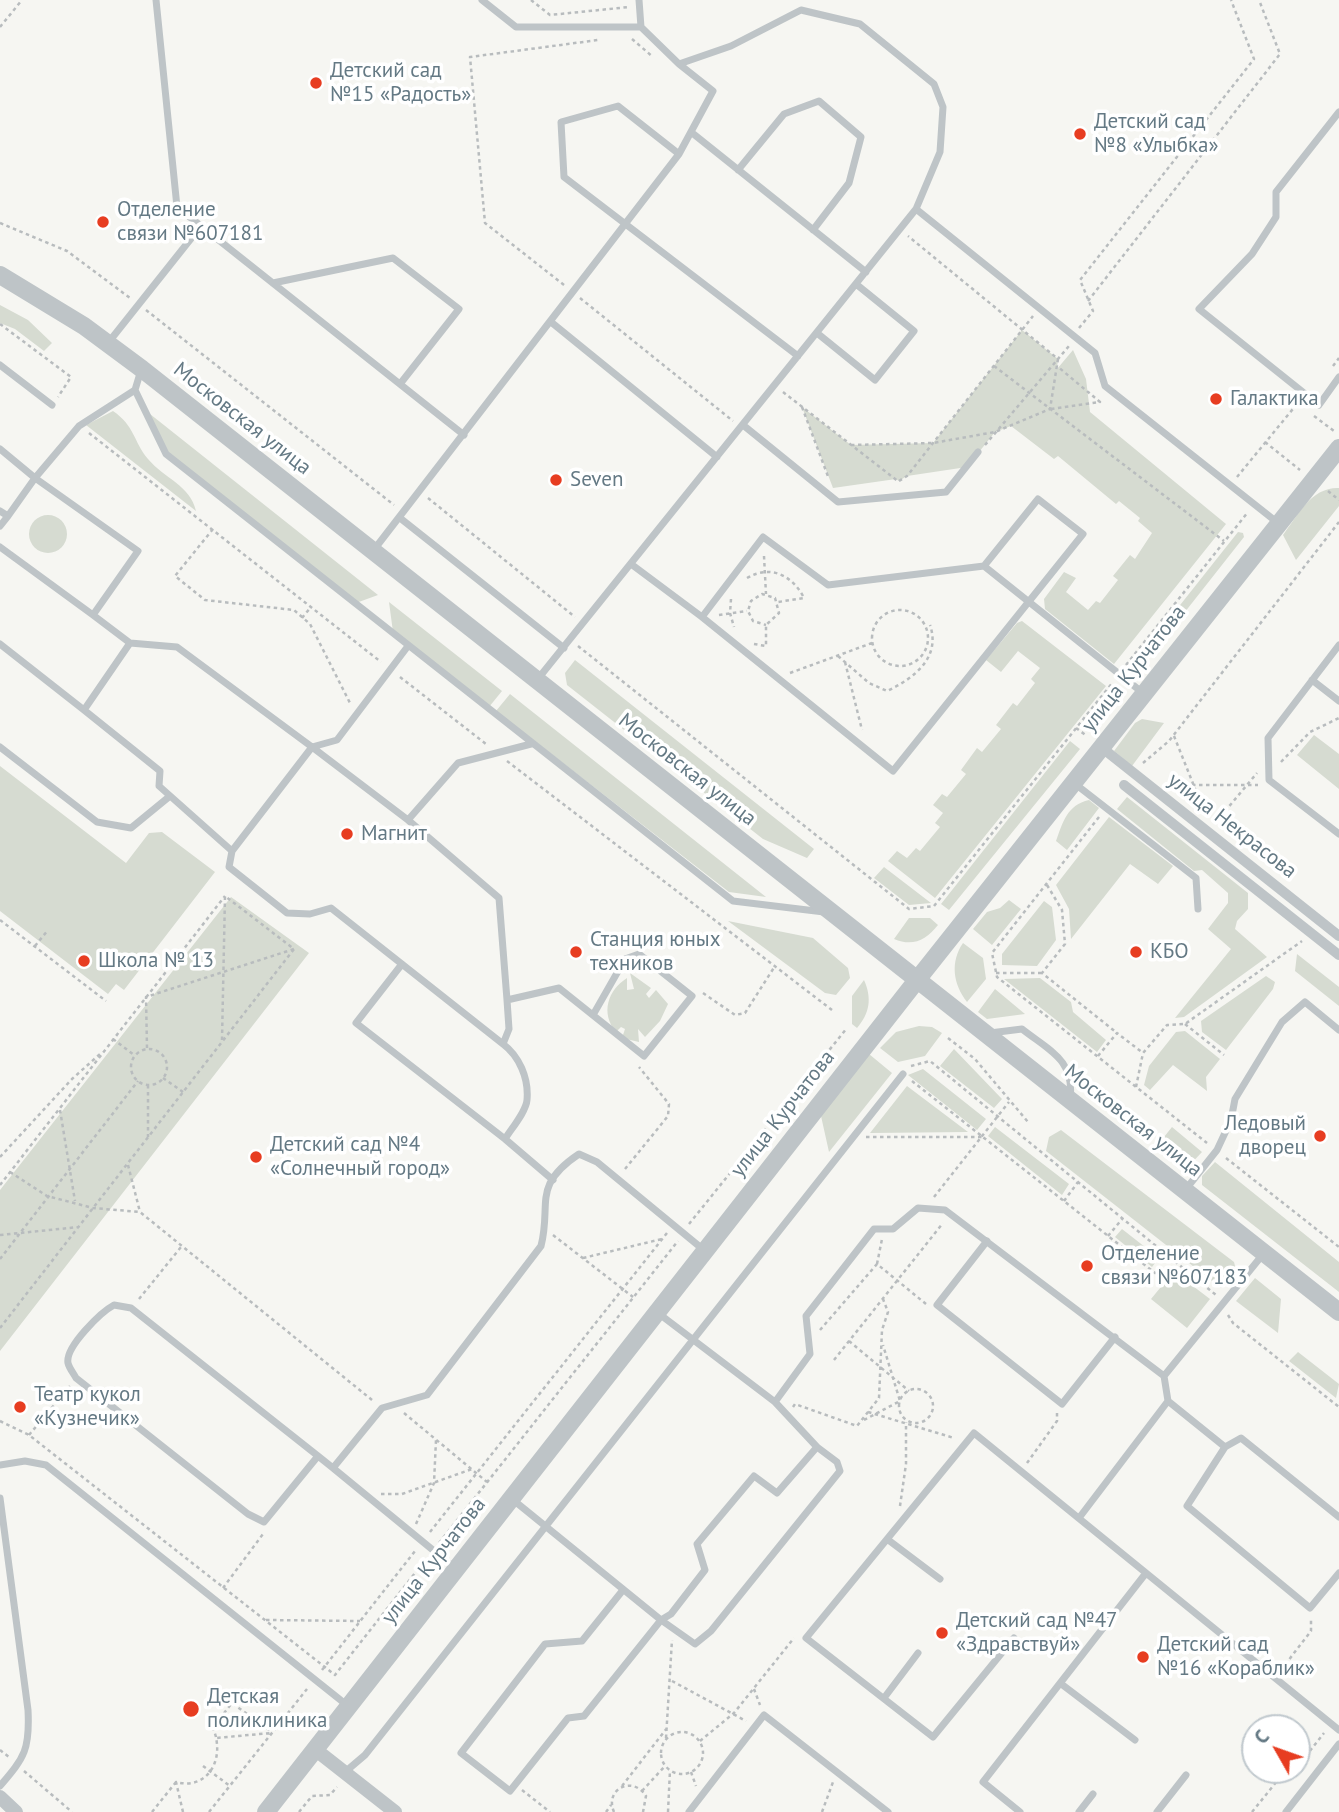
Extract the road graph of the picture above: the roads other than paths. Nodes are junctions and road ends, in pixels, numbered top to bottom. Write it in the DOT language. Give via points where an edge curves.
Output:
graph roads {
  1 [pos="156,0"];
  2 [pos="482,0"];
  3 [pos="797,0"];
  4 [pos="639,3"];
  5 [pos="801,10"];
  6 [pos="641,27"];
  7 [pos="679,64"];
  8 [pos="1339,112"];
  9 [pos="691,132"];
  10 [pos="680,154"];
  11 [pos="738,170"];
  12 [pos="916,209"];
  13 [pos="625,224"];
  14 [pos="201,226"];
  15 [pos="813,230"];
  16 [pos="866,272"];
  17 [pos="0,275"];
  18 [pos="273,283"];
  19 [pos="856,284"];
  20 [pos="551,322"];
  21 [pos="817,333"];
  22 [pos="107,343"];
  23 [pos="798,356"];
  24 [pos="0,365"];
  25 [pos="142,369"];
  26 [pos="1339,377"];
  27 [pos="400,384"];
  28 [pos="135,390"];
  29 [pos="52,405"];
  30 [pos="743,425"];
  31 [pos="464,435"];
  32 [pos="0,449"];
  33 [pos="978,452"];
  34 [pos="717,457"];
  35 [pos="1336,459"];
  36 [pos="36,478"];
  37 [pos="0,511"];
  38 [pos="402,515"];
  39 [pos="8,516"];
  40 [pos="1279,523"];
  41 [pos="0,526"];
  42 [pos="0,547"];
  43 [pos="373,551"];
  44 [pos="631,564"];
  45 [pos="984,566"];
  46 [pos="1029,602"];
  47 [pos="93,615"];
  48 [pos="702,617"];
  49 [pos="0,643"];
  50 [pos="130,643"];
  51 [pos="1339,645"];
  52 [pos="408,646"];
  53 [pos="564,648"];
  54 [pos="1312,680"];
  55 [pos="537,681"];
  56 [pos="1143,694"];
  57 [pos="1339,701"];
  58 [pos="84,710"];
  59 [pos="531,744"];
  60 [pos="0,747"];
  61 [pos="312,747"];
  62 [pos="1101,747"];
  63 [pos="1073,782"];
  64 [pos="1124,785"];
  65 [pos="170,796"];
  66 [pos="408,820"];
  67 [pos="1339,834"];
  68 [pos="232,851"];
  69 [pos="1198,909"];
  70 [pos="831,913"];
  71 [pos="1339,936"];
  72 [pos="1339,955"];
  73 [pos="402,964"];
  74 [pos="917,980"];
  75 [pos="507,1000"];
  76 [pos="593,1015"];
  77 [pos="1339,1030"];
  78 [pos="985,1033"];
  79 [pos="503,1044"];
  80 [pos="903,1074"];
  81 [pos="1069,1100"];
  82 [pos="505,1139"];
  83 [pos="553,1180"];
  84 [pos="1185,1191"];
  85 [pos="987,1241"];
  86 [pos="705,1251"];
  87 [pos="1264,1253"];
  88 [pos="657,1312"];
  89 [pos="1339,1312"];
  90 [pos="1115,1337"];
  91 [pos="694,1340"];
  92 [pos="1164,1376"];
  93 [pos="1168,1401"];
  94 [pos="775,1402"];
  95 [pos="817,1447"];
  96 [pos="1225,1447"];
  97 [pos="318,1456"];
  98 [pos="0,1465"];
  99 [pos="333,1468"];
  100 [pos="0,1498"];
  101 [pos="512,1499"];
  102 [pos="1339,1517"];
  103 [pos="1079,1518"];
  104 [pos="546,1527"];
  105 [pos="887,1539"];
  106 [pos="456,1570"];
  107 [pos="1146,1573"];
  108 [pos="1339,1573"];
  109 [pos="940,1579"];
  110 [pos="623,1590"];
  111 [pos="661,1620"];
  112 [pos="1014,1638"];
  113 [pos="918,1653"];
  114 [pos="1060,1683"];
  115 [pos="884,1698"];
  116 [pos="349,1707"];
  117 [pos="1339,1730"];
  118 [pos="1135,1740"];
  119 [pos="1339,1744"];
  120 [pos="316,1750"];
  121 [pos="1186,1774"];
  122 [pos="342,1777"];
  123 [pos="0,1786"];
  124 [pos="1093,1794"];
  125 [pos="0,1797"];
  126 [pos="16,1812"];
  127 [pos="267,1812"];
  128 [pos="395,1812"];
  129 [pos="689,1812"];
  130 [pos="888,1812"];
  131 [pos="1020,1812"];
  132 [pos="1079,1812"];
  133 [pos="1157,1812"];
  134 [pos="1286,1812"];
  1 -- 14 [label="lane" via="177,207"];
  2 -- 6 [label="lane" via="516,27"];
  3 -- 5 [label="lane"];
  4 -- 6 [label="lane"];
  5 -- 7 [label="lane" via="731,46"];
  5 -- 12 [label="lane" via="860,24 934,84 943,107 940,152"];
  6 -- 7 [label="lane"];
  7 -- 9 [label="lane" via="713,91"];
  8 -- 26 [label="lane" via="1276,192 1276,217 1252,254 1199,309 1319,405"];
  9 -- 10 [label="lane"];
  9 -- 11 [label="lane"];
  10 -- 13 [label="lane"];
  10 -- 13 [label="lane" via="618,106 561,122 564,177"];
  11 -- 15 [label="lane"];
  11 -- 15 [label="lane" via="784,114 819,101 861,137 849,183"];
  12 -- 16 [label="lane"];
  12 -- 40 [label="lane" via="1095,353 1105,386"];
  13 -- 20 [label="lane"];
  13 -- 23 [label="lane"];
  14 -- 18 [label="lane"];
  14 -- 22 [label="lane"];
  15 -- 16 [label="lane"];
  16 -- 19 [label="lane"];
  17 -- 22 [label="street, Московская улица"];
  18 -- 27 [label="lane"];
  18 -- 27 [label="lane" via="393,258 459,309"];
  19 -- 21 [label="lane"];
  19 -- 21 [label="lane" via="914,331 874,380"];
  20 -- 31 [label="lane"];
  20 -- 34 [label="lane"];
  21 -- 23 [label="lane"];
  22 -- 25 [label="street, Московская улица"];
  23 -- 30 [label="lane"];
  24 -- 29 [label="lane"];
  25 -- 28 [label="lane"];
  25 -- 43 [label="street, Московская улица"];
  27 -- 31 [label="lane"];
  28 -- 36 [label="lane" via="79,426"];
  28 -- 52 [label="lane" via="166,454"];
  30 -- 33 [label="lane" via="838,502 946,492"];
  30 -- 34 [label="lane"];
  31 -- 38 [label="lane"];
  32 -- 36 [label="lane"];
  34 -- 44 [label="lane"];
  35 -- 40 [label="street, улица Курчатова"];
  36 -- 39 [label="lane"];
  36 -- 47 [label="lane" via="138,551"];
  37 -- 39 [label="lane"];
  38 -- 43 [label="lane"];
  38 -- 53 [label="lane"];
  39 -- 41 [label="lane"];
  40 -- 56 [label="street, улица Курчатова"];
  42 -- 47 [label="lane"];
  43 -- 55 [label="street, Московская улица"];
  44 -- 48 [label="lane"];
  44 -- 53 [label="lane"];
  45 -- 46 [label="lane"];
  45 -- 46 [label="lane" via="1038,499 1083,534"];
  45 -- 48 [label="lane" via="828,584 762,537"];
  46 -- 48 [label="lane" via="893,771"];
  46 -- 56 [label="lane"];
  47 -- 50 [label="lane"];
  49 -- 58 [label="lane"];
  50 -- 58 [label="lane"];
  50 -- 61 [label="lane" via="177,648"];
  51 -- 54 [label="lane"];
  52 -- 59 [label="lane"];
  52 -- 61 [label="lane" via="337,740"];
  53 -- 55 [label="lane"];
  54 -- 57 [label="lane"];
  54 -- 67 [label="lane" via="1268,738 1269,780"];
  55 -- 70 [label="street, Московская улица"];
  56 -- 62 [label="street, улица Курчатова"];
  58 -- 65 [label="lane" via="160,771 159,786"];
  59 -- 66 [label="lane" via="458,762"];
  59 -- 70 [label="lane" via="733,901"];
  60 -- 65 [label="lane" via="97,822 131,828"];
  61 -- 66 [label="lane"];
  61 -- 68 [label="lane"];
  62 -- 63 [label="street, улица Курчатова"];
  62 -- 71 [label="street, улица Некрасова"];
  63 -- 69 [label="lane" via="1196,878"];
  63 -- 74 [label="street, улица Курчатова"];
  64 -- 72 [label="street, улица Некрасова"];
  65 -- 68 [label="lane"];
  66 -- 75 [label="lane" via="499,898"];
  68 -- 73 [label="lane" via="229,867 287,913 310,914 331,908"];
  70 -- 74 [label="street, Московская улица"];
  73 -- 79 [label="lane"];
  73 -- 82 [label="lane" via="356,1023"];
  74 -- 78 [label="street, Московская улица"];
  74 -- 86 [label="street, улица Курчатова"];
  75 -- 76 [label="lane" via="559,988"];
  75 -- 79 [label="lane" via="509,1029"];
  76 -- 76 [label="lane" via="625,959 639,954 692,996 644,1056"];
  77 -- 84 [label="lane" via="1305,1002 1282,1021 1235,1099 1217,1150"];
  78 -- 81 [label="street, Московская улица"];
  78 -- 81 [label="lane" via="1022,1029 1066,1065 1072,1080"];
  79 -- 82 [label="lane" via="516,1054 528,1102"];
  80 -- 91 [label="lane"];
  81 -- 84 [label="street, Московская улица"];
  82 -- 83 [label="lane"];
  83 -- 86 [label="lane" via="564,1164 579,1154 597,1162"];
  83 -- 99 [label="lane" via="543,1206 541,1246 427,1395 382,1408"];
  84 -- 87 [label="street, Московская улица"];
  85 -- 90 [label="lane"];
  85 -- 90 [label="lane" via="937,1305 1062,1404"];
  85 -- 94 [label="lane" via="945,1210 918,1208 893,1229 874,1228 806,1316 810,1354"];
  86 -- 88 [label="street, улица Курчатова"];
  87 -- 89 [label="street, Московская улица"];
  87 -- 92 [label="lane"];
  88 -- 91 [label="lane"];
  88 -- 101 [label="street, улица Курчатова"];
  90 -- 92 [label="lane"];
  91 -- 94 [label="lane"];
  91 -- 104 [label="lane"];
  92 -- 93 [label="lane"];
  93 -- 96 [label="lane"];
  93 -- 103 [label="lane"];
  94 -- 95 [label="lane"];
  95 -- 111 [label="lane" via="777,1493 754,1476 697,1544 705,1570 671,1614"];
  95 -- 111 [label="lane" via="837,1462 840,1471 711,1631 695,1644"];
  96 -- 102 [label="lane" via="1241,1438"];
  96 -- 108 [label="lane" via="1187,1506 1310,1608"];
  97 -- 97 [label="lane" via="131,1308 114,1305 103,1311 69,1351 68,1363 76,1378 264,1522"];
  97 -- 99 [label="lane"];
  98 -- 116 [label="lane" via="25,1461 46,1465"];
  99 -- 106 [label="lane"];
  100 -- 123 [label="lane" via="29,1740 24,1757"];
  101 -- 104 [label="lane"];
  101 -- 106 [label="street, улица Курчатова"];
  103 -- 105 [label="lane" via="974,1433"];
  103 -- 107 [label="lane"];
  104 -- 110 [label="lane"];
  104 -- 122 [label="lane" via="365,1755"];
  105 -- 109 [label="lane"];
  105 -- 115 [label="lane" via="806,1638"];
  106 -- 116 [label="street, улица Курчатова"];
  107 -- 114 [label="lane"];
  107 -- 117 [label="lane"];
  110 -- 111 [label="lane"];
  110 -- 111 [label="lane" via="582,1640 545,1644 461,1753 510,1791 568,1718 584,1716"];
  112 -- 115 [label="lane" via="933,1737"];
  113 -- 115 [label="lane"];
  114 -- 118 [label="lane"];
  114 -- 131 [label="lane" via="983,1782"];
  116 -- 120 [label="street, улица Курчатова"];
  119 -- 134 [label="lane"];
  120 -- 122 [label="street"];
  120 -- 127 [label="street, улица Курчатова"];
  121 -- 133 [label="lane"];
  122 -- 128 [label="street"];
  124 -- 132 [label="lane"];
  125 -- 126 [label="street"];
  129 -- 130 [label="lane" via="764,1715"];
}
